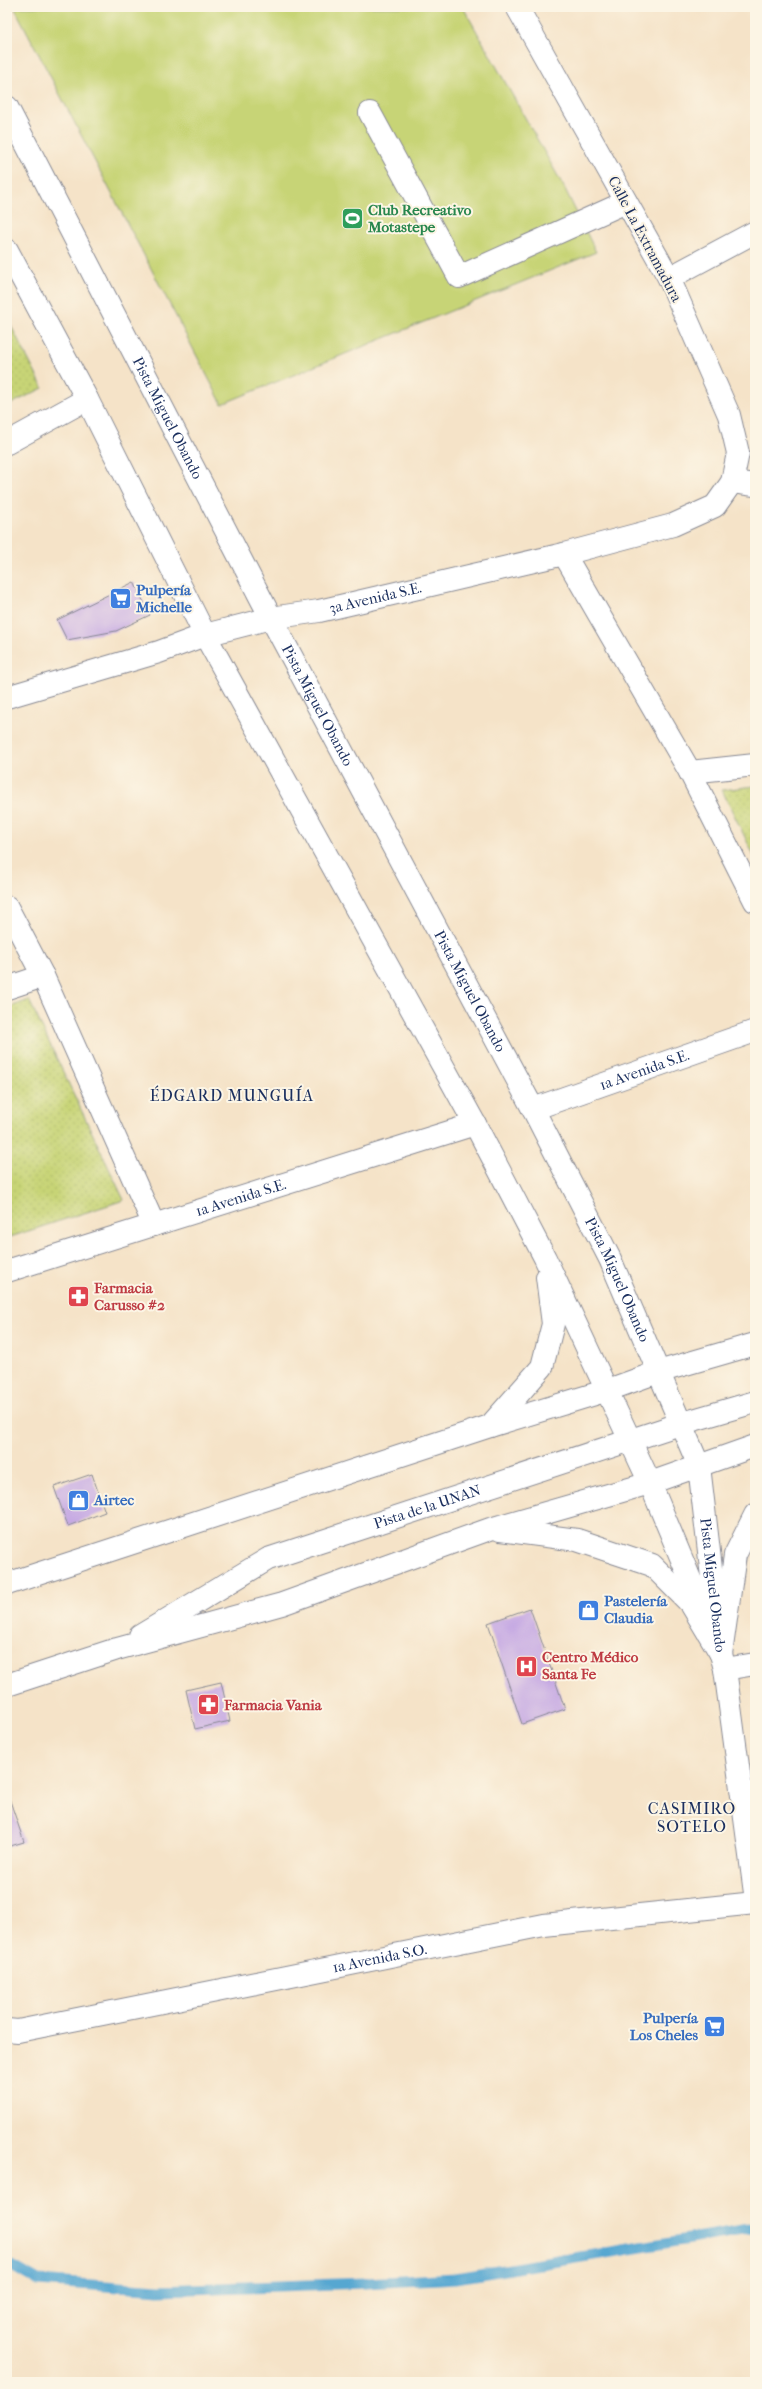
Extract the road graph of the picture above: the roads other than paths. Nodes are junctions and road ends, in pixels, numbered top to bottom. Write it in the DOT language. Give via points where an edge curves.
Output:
graph roads {
  1 [pos="517,7"];
  2 [pos="7,107"];
  3 [pos="370,113"];
  4 [pos="626,202"];
  5 [pos="755,232"];
  6 [pos="7,250"];
  7 [pos="670,278"];
  8 [pos="87,399"];
  9 [pos="7,443"];
  10 [pos="732,482"];
  11 [pos="755,485"];
  12 [pos="564,554"];
  13 [pos="271,618"];
  14 [pos="205,635"];
  15 [pos="7,697"];
  16 [pos="755,766"];
  17 [pos="690,772"];
  18 [pos="755,901"];
  19 [pos="7,907"];
  20 [pos="43,976"];
  21 [pos="7,988"];
  22 [pos="755,1031"];
  23 [pos="533,1109"];
  24 [pos="475,1124"];
  25 [pos="154,1224"];
  26 [pos="545,1258"];
  27 [pos="7,1271"];
  28 [pos="755,1344"];
  29 [pos="658,1372"];
  30 [pos="608,1390"];
  31 [pos="755,1402"];
  32 [pos="683,1423"];
  33 [pos="490,1426"];
  34 [pos="631,1440"];
  35 [pos="755,1446"];
  36 [pos="699,1466"];
  37 [pos="650,1483"];
  38 [pos="755,1515"];
  39 [pos="490,1529"];
  40 [pos="7,1584"];
  41 [pos="117,1650"];
  42 [pos="723,1662"];
  43 [pos="755,1664"];
  44 [pos="7,1685"];
  45 [pos="755,1894"];
  46 [pos="755,1903"];
  47 [pos="7,2030"];
  1 -- 4 [label="street, Calle La Extramadura"];
  2 -- 13 [label="street, Pista Miguel Obando"];
  3 -- 4 [label="street" via="459,277"];
  4 -- 7 [label="street, Calle La Extramadura"];
  5 -- 7 [label="street"];
  6 -- 8 [label="street, Pista Miguel Obando"];
  7 -- 10 [label="street, Calle La Extramadura" via="729,415 738,453"];
  8 -- 9 [label="street"];
  8 -- 14 [label="street, Pista Miguel Obando"];
  10 -- 11 [label="street"];
  10 -- 12 [label="street, 3a Avenida S.E." via="715,506 673,525"];
  12 -- 13 [label="street, 3a Avenida S.E." via="319,612"];
  12 -- 17 [label="street"];
  13 -- 14 [label="street, 3a Avenida S.E."];
  13 -- 23 [label="street, Pista Miguel Obando"];
  14 -- 15 [label="street, 3a Avenida S.E." via="159,652"];
  14 -- 24 [label="street, Pista Miguel Obando"];
  16 -- 17 [label="street"];
  17 -- 18 [label="street"];
  19 -- 20 [label="street"];
  20 -- 21 [label="street"];
  20 -- 25 [label="street"];
  22 -- 23 [label="street, 1a Avenida S.E."];
  23 -- 29 [label="street, Pista Miguel Obando" via="610,1259"];
  24 -- 25 [label="street, 1a Avenida S.E."];
  24 -- 26 [label="street, Pista Miguel Obando"];
  25 -- 27 [label="street, 1a Avenida S.E."];
  26 -- 30 [label="street, Pista Miguel Obando"];
  26 -- 33 [label="street" via="553,1324 542,1367"];
  28 -- 29 [label="street"];
  29 -- 30 [label="street"];
  29 -- 32 [label="street, Pista Miguel Obando"];
  30 -- 33 [label="street"];
  30 -- 34 [label="street, Pista Miguel Obando"];
  31 -- 32 [label="street, Pista de la UNAN"];
  32 -- 34 [label="street, Pista de la UNAN"];
  32 -- 36 [label="street, Pista Miguel Obando"];
  33 -- 40 [label="street"];
  34 -- 37 [label="street, Pista Miguel Obando"];
  34 -- 41 [label="street, Pista de la UNAN" via="268,1559"];
  35 -- 36 [label="street, Pista de la UNAN"];
  36 -- 37 [label="street, Pista de la UNAN"];
  36 -- 42 [label="street, Pista Miguel Obando"];
  37 -- 39 [label="street, Pista de la UNAN"];
  37 -- 42 [label="street, Pista Miguel Obando"];
  38 -- 42 [label="street" via="735,1555"];
  39 -- 41 [label="street, Pista de la UNAN" via="282,1604"];
  39 -- 42 [label="street" via="577,1540 652,1565 691,1604"];
  41 -- 44 [label="street, Pista de la UNAN"];
  42 -- 43 [label="street"];
  42 -- 45 [label="street"];
  46 -- 47 [label="street, 1a Avenida S.O." via="544,1925 18,2032"];
}
